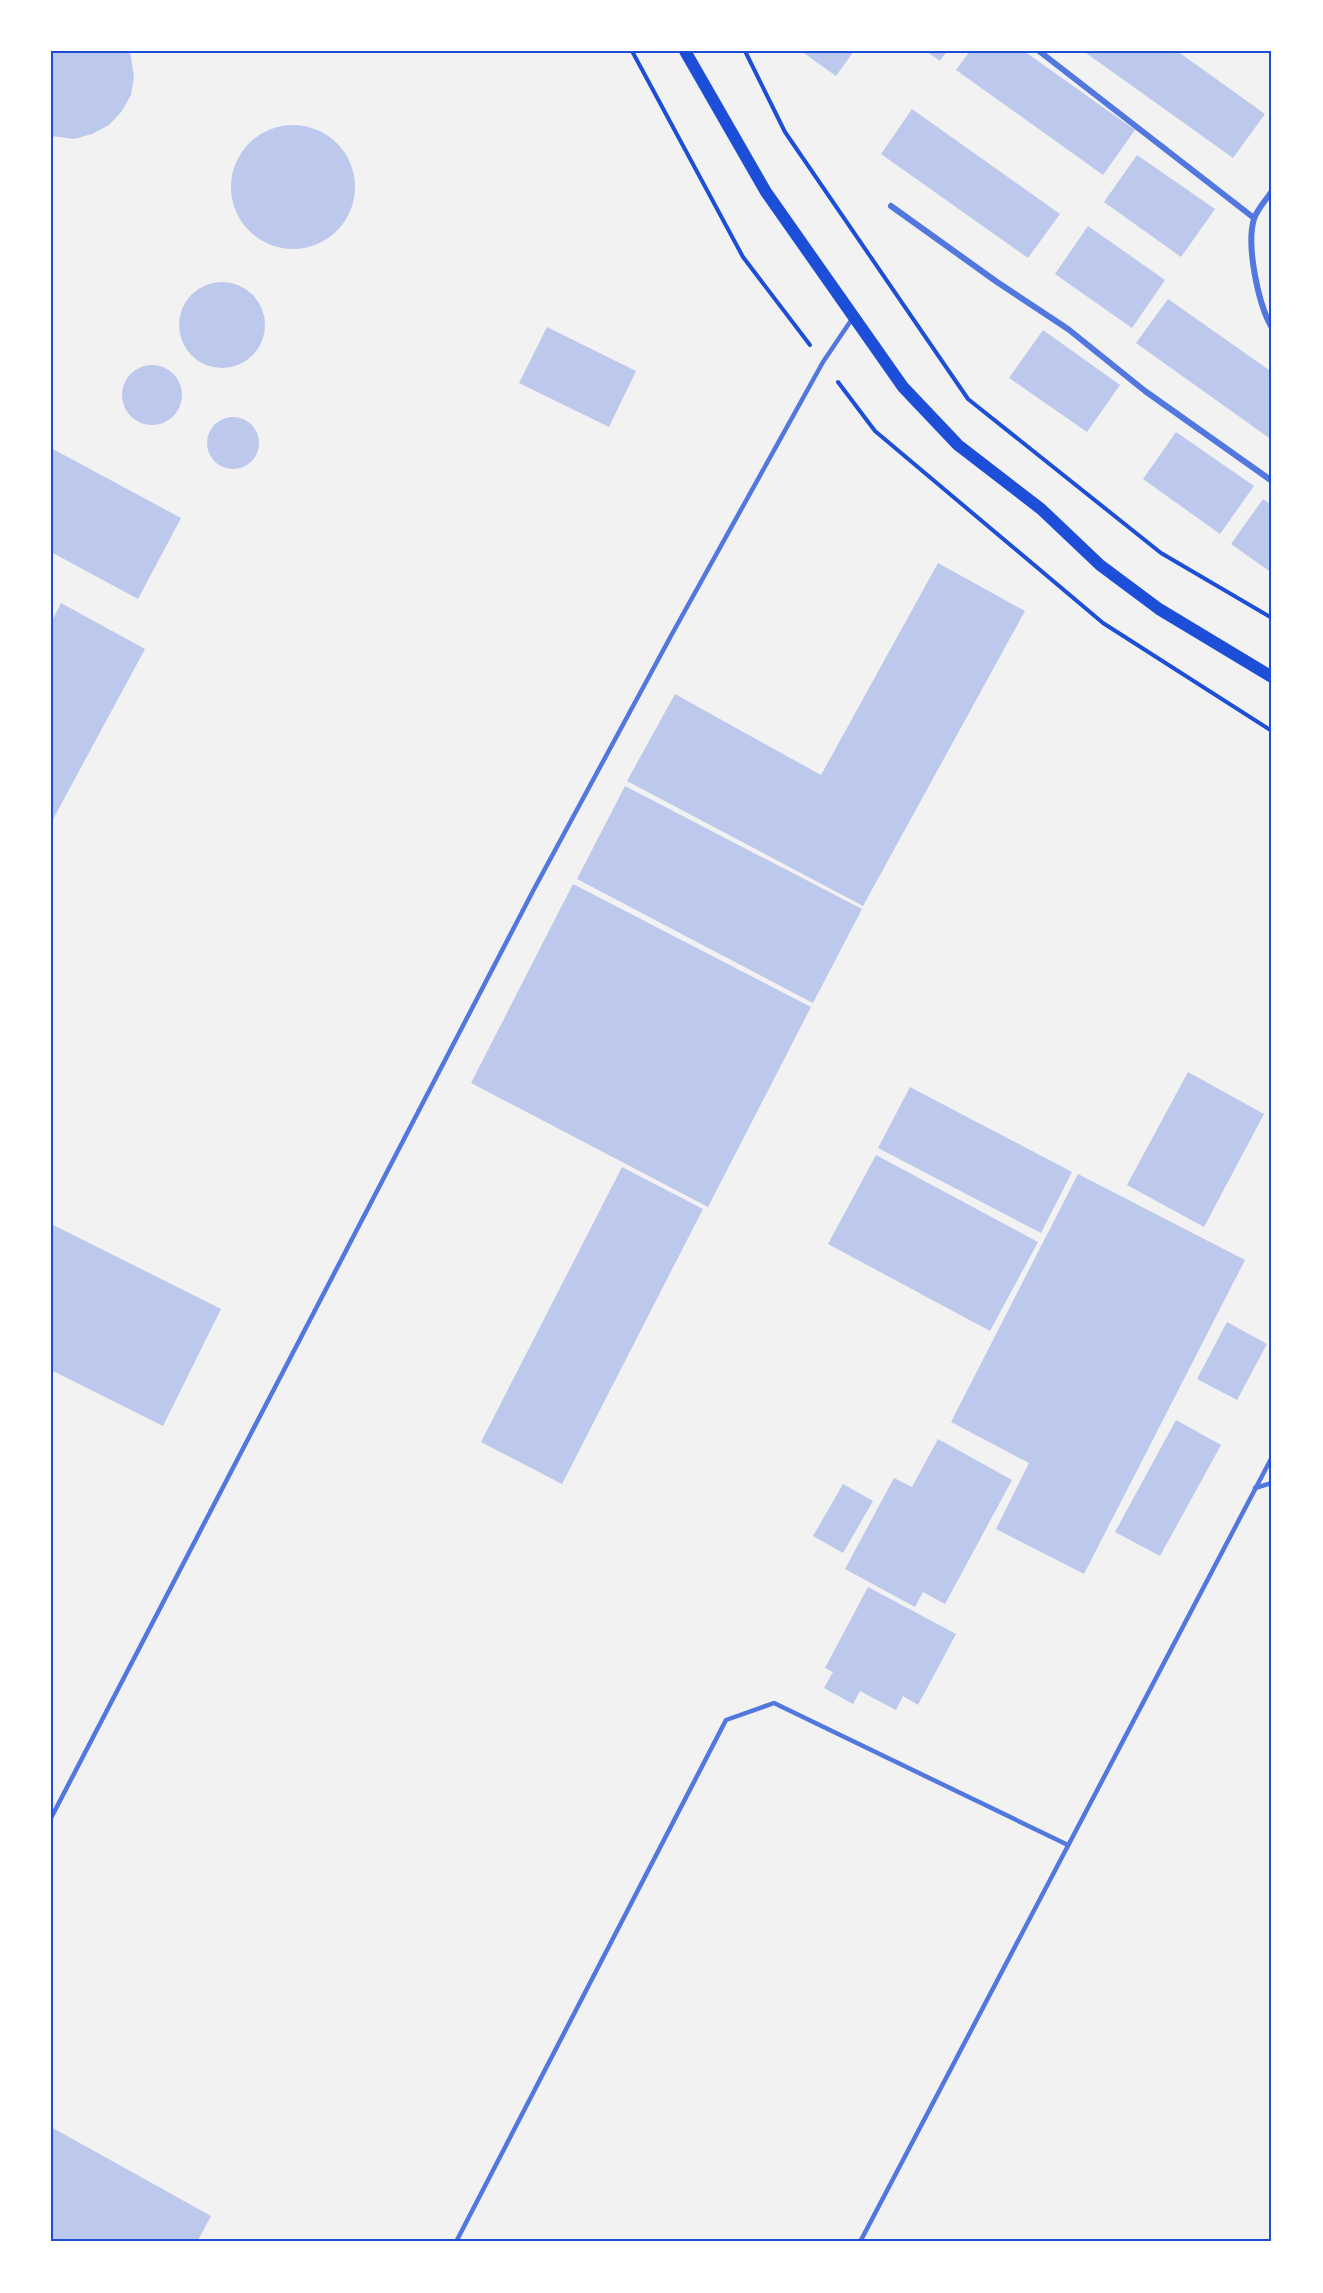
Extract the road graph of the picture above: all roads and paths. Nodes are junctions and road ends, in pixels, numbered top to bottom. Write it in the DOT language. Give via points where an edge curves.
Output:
graph roads {
  1 [pos="685,51"];
  2 [pos="745,51"];
  3 [pos="1040,51"];
  4 [pos="1272,191"];
  5 [pos="891,206"];
  6 [pos="1254,218"];
  7 [pos="854,317"];
  8 [pos="1272,328"];
  9 [pos="1272,481"];
  10 [pos="1272,618"];
  11 [pos="1272,678"];
  12 [pos="1272,1457"];
  13 [pos="1272,1483"];
  14 [pos="1255,1488"];
  15 [pos="51,1818"];
  16 [pos="1068,1845"];
  17 [pos="456,2242"];
  18 [pos="860,2242"];
  1 -- 7 [label="main road" via="766,192"];
  2 -- 10 [label="path" via="785,132 968,399 1161,553"];
  3 -- 6 [label="street"];
  4 -- 6 [label="street"];
  5 -- 9 [label="street" via="1068,329 1145,391"];
  6 -- 8 [label="street" via="1254,268"];
  7 -- 11 [label="main road" via="903,387 958,445 1041,509 1100,565 1159,609"];
  7 -- 15 [label="lane" via="823,362 533,891"];
  12 -- 14 [label="lane"];
  13 -- 14 [label="lane"];
  14 -- 16 [label="lane"];
  16 -- 17 [label="lane" via="774,1703 726,1720"];
  16 -- 18 [label="lane"];
}
